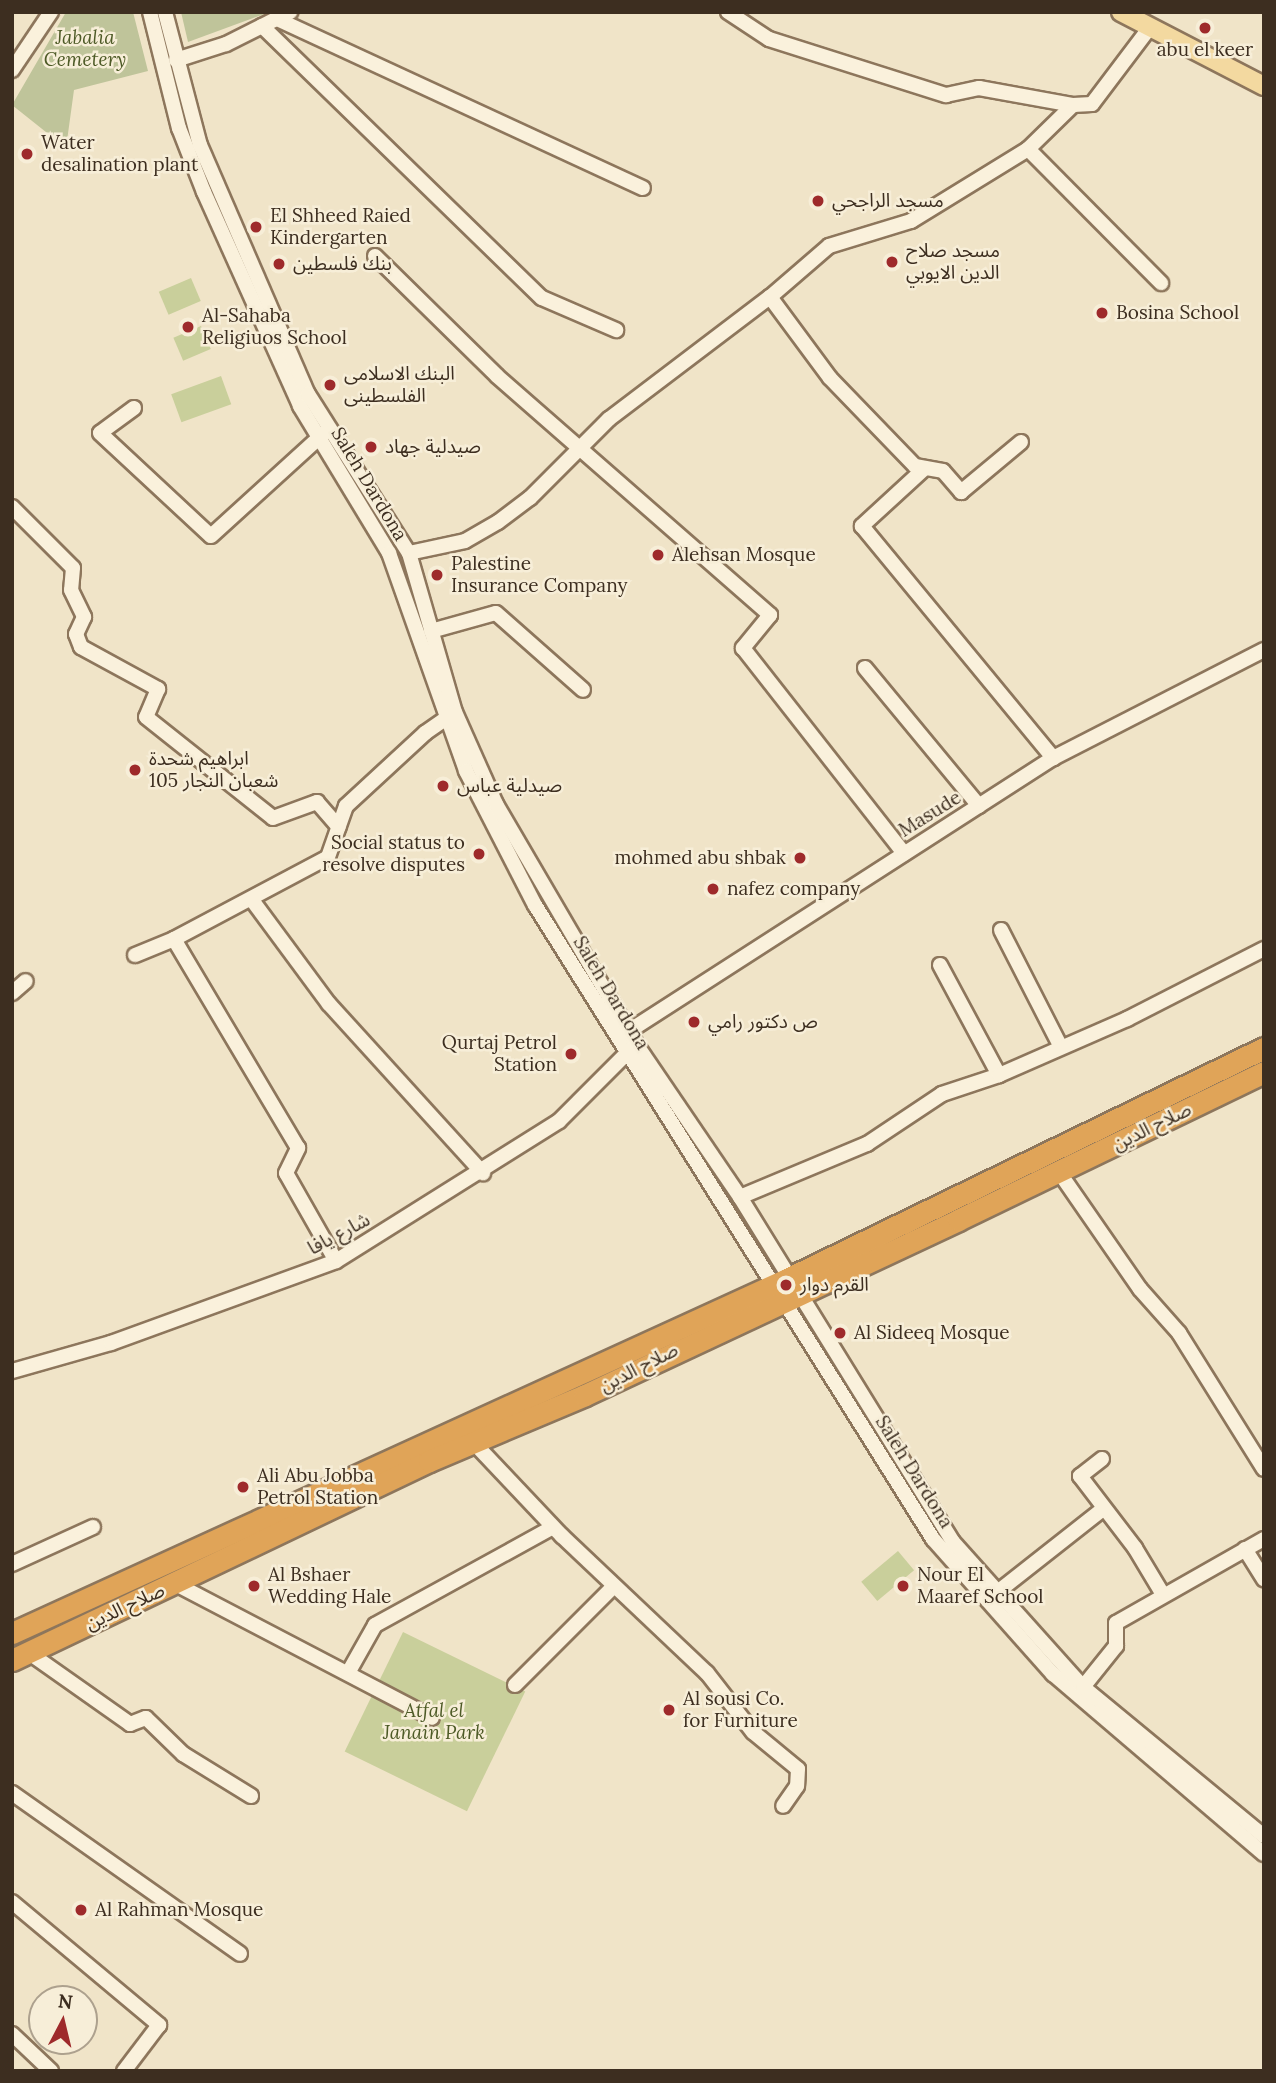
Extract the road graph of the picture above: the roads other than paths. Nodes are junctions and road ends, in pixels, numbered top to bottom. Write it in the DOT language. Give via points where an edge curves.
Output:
graph roads {
  1 [pos="51,12"];
  2 [pos="150,12"];
  3 [pos="165,12"];
  4 [pos="728,12"];
  5 [pos="1121,12"];
  6 [pos="284,16"];
  7 [pos="262,26"];
  8 [pos="1148,30"];
  9 [pos="176,60"];
  10 [pos="12,70"];
  11 [pos="1264,86"];
  12 [pos="1073,105"];
  13 [pos="1028,149"];
  14 [pos="643,188"];
  15 [pos="375,256"];
  16 [pos="1161,283"];
  17 [pos="770,297"];
  18 [pos="616,330"];
  19 [pos="134,408"];
  20 [pos="323,434"];
  21 [pos="1021,442"];
  22 [pos="580,445"];
  23 [pos="925,468"];
  24 [pos="12,507"];
  25 [pos="409,553"];
  26 [pos="431,631"];
  27 [pos="1264,650"];
  28 [pos="865,668"];
  29 [pos="583,690"];
  30 [pos="450,716"];
  31 [pos="1053,758"];
  32 [pos="979,806"];
  33 [pos="339,827"];
  34 [pos="904,853"];
  35 [pos="251,900"];
  36 [pos="1001,930"];
  37 [pos="174,939"];
  38 [pos="1264,949"];
  39 [pos="135,956"];
  40 [pos="940,965"];
  41 [pos="26,981"];
  42 [pos="12,993"];
  43 [pos="629,1031"];
  44 [pos="1060,1048"];
  45 [pos="1264,1048"];
  46 [pos="630,1049"];
  47 [pos="1264,1072"];
  48 [pos="999,1075"];
  49 [pos="1059,1172"];
  50 [pos="482,1173"];
  51 [pos="740,1197"];
  52 [pos="336,1261"];
  53 [pos="785,1290"];
  54 [pos="12,1371"];
  55 [pos="474,1443"];
  56 [pos="1102,1459"];
  57 [pos="1264,1469"];
  58 [pos="1103,1509"];
  59 [pos="93,1527"];
  60 [pos="553,1527"];
  61 [pos="1264,1539"];
  62 [pos="1245,1549"];
  63 [pos="12,1564"];
  64 [pos="1264,1580"];
  65 [pos="174,1583"];
  66 [pos="614,1586"];
  67 [pos="1162,1593"];
  68 [pos="995,1594"];
  69 [pos="74,1605"];
  70 [pos="84,1626"];
  71 [pos="12,1633"];
  72 [pos="20,1656"];
  73 [pos="348,1673"];
  74 [pos="515,1685"];
  75 [pos="1083,1687"];
  76 [pos="432,1718"];
  77 [pos="12,1793"];
  78 [pos="251,1796"];
  79 [pos="783,1807"];
  80 [pos="1264,1836"];
  81 [pos="1264,1854"];
  82 [pos="12,1902"];
  83 [pos="240,1954"];
  84 [pos="12,2034"];
  85 [pos="51,2071"];
  86 [pos="124,2071"];
  1 -- 10 [label="street"];
  2 -- 20 [label="street, Saleh Dardona" via="180,128 204,192 285,375"];
  3 -- 9 [label="street, Saleh Dardona"];
  4 -- 12 [label="street" via="769,39 946,95 979,88"];
  5 -- 8 [label="main road"];
  6 -- 7 [label="street"];
  6 -- 14 [label="street"];
  7 -- 9 [label="street"];
  7 -- 18 [label="street" via="542,298"];
  8 -- 11 [label="main road"];
  8 -- 12 [label="street" via="1092,104"];
  9 -- 20 [label="street, Saleh Dardona" via="192,122 218,191"];
  12 -- 13 [label="street"];
  13 -- 16 [label="street"];
  13 -- 17 [label="street" via="911,221 829,246"];
  15 -- 22 [label="street" via="497,376"];
  17 -- 22 [label="street" via="672,368"];
  17 -- 23 [label="street" via="830,377 915,466"];
  19 -- 20 [label="street" via="100,433 211,536"];
  20 -- 25 [label="street, Saleh Dardona"];
  20 -- 30 [label="street, Saleh Dardona" via="389,554"];
  21 -- 23 [label="street" via="961,492 943,471"];
  22 -- 25 [label="street" via="530,498 498,522 465,541"];
  22 -- 34 [label="street" via="770,615 743,648"];
  23 -- 31 [label="street" via="862,526"];
  24 -- 33 [label="street" via="73,568 71,590 84,617 76,634 81,648 158,689 146,717 273,818 317,802"];
  25 -- 26 [label="street, Saleh Dardona"];
  26 -- 29 [label="street" via="496,613"];
  26 -- 30 [label="street, Saleh Dardona"];
  27 -- 31 [label="street, Masude"];
  28 -- 32 [label="street"];
  30 -- 33 [label="street" via="346,806"];
  30 -- 43 [label="street, Saleh Dardona"];
  30 -- 46 [label="street, Saleh Dardona" via="466,771 535,905"];
  31 -- 32 [label="street, Masude"];
  32 -- 34 [label="street, Masude"];
  33 -- 35 [label="street" via="328,857"];
  34 -- 43 [label="street, Masude"];
  35 -- 37 [label="street"];
  35 -- 50 [label="street" via="329,1004"];
  36 -- 44 [label="street"];
  37 -- 39 [label="street"];
  37 -- 52 [label="street" via="298,1148 286,1173"];
  38 -- 44 [label="street"];
  40 -- 48 [label="street"];
  41 -- 42 [label="street"];
  43 -- 46 [label="street, Saleh Dardona"];
  44 -- 48 [label="street"];
  45 -- 53 [label="highway, صلاح الدين"];
  46 -- 50 [label="street, شارع يافا" via="559,1121"];
  46 -- 51 [label="street, Saleh Dardona"];
  46 -- 53 [label="street, Saleh Dardona"];
  47 -- 49 [label="highway, صلاح الدين"];
  48 -- 51 [label="street" via="942,1094 867,1144"];
  49 -- 53 [label="highway, صلاح الدين"];
  49 -- 57 [label="street" via="1140,1289 1179,1333"];
  50 -- 52 [label="street, شارع يافا"];
  51 -- 53 [label="street, Saleh Dardona"];
  52 -- 54 [label="street, شارع يافا" via="111,1343"];
  53 -- 55 [label="highway, صلاح الدين"];
  53 -- 68 [label="street, Saleh Dardona" via="914,1485"];
  53 -- 69 [label="highway, صلاح الدين"];
  53 -- 81 [label="street, Saleh Dardona" via="933,1539 983,1600 1083,1702"];
  55 -- 60 [label="street"];
  55 -- 65 [label="highway, صلاح الدين"];
  56 -- 58 [label="street" via="1080,1476"];
  58 -- 67 [label="street" via="1135,1548"];
  58 -- 68 [label="street"];
  59 -- 63 [label="street"];
  60 -- 66 [label="street"];
  60 -- 73 [label="street" via="376,1625"];
  61 -- 62 [label="street"];
  62 -- 64 [label="street"];
  62 -- 67 [label="street"];
  65 -- 70 [label="highway, صلاح الدين"];
  65 -- 73 [label="street"];
  66 -- 74 [label="street"];
  66 -- 79 [label="street" via="707,1673 754,1732 798,1769 797,1786"];
  67 -- 75 [label="street" via="1116,1623 1116,1646"];
  68 -- 75 [label="street, Saleh Dardona"];
  69 -- 70 [label="main road"];
  69 -- 71 [label="highway, صلاح الدين"];
  70 -- 72 [label="highway, صلاح الدين"];
  72 -- 78 [label="street" via="130,1724 146,1718 183,1754"];
  73 -- 76 [label="street"];
  75 -- 80 [label="street, Saleh Dardona"];
  77 -- 83 [label="street"];
  82 -- 86 [label="street" via="159,2025"];
  84 -- 85 [label="street"];
}
